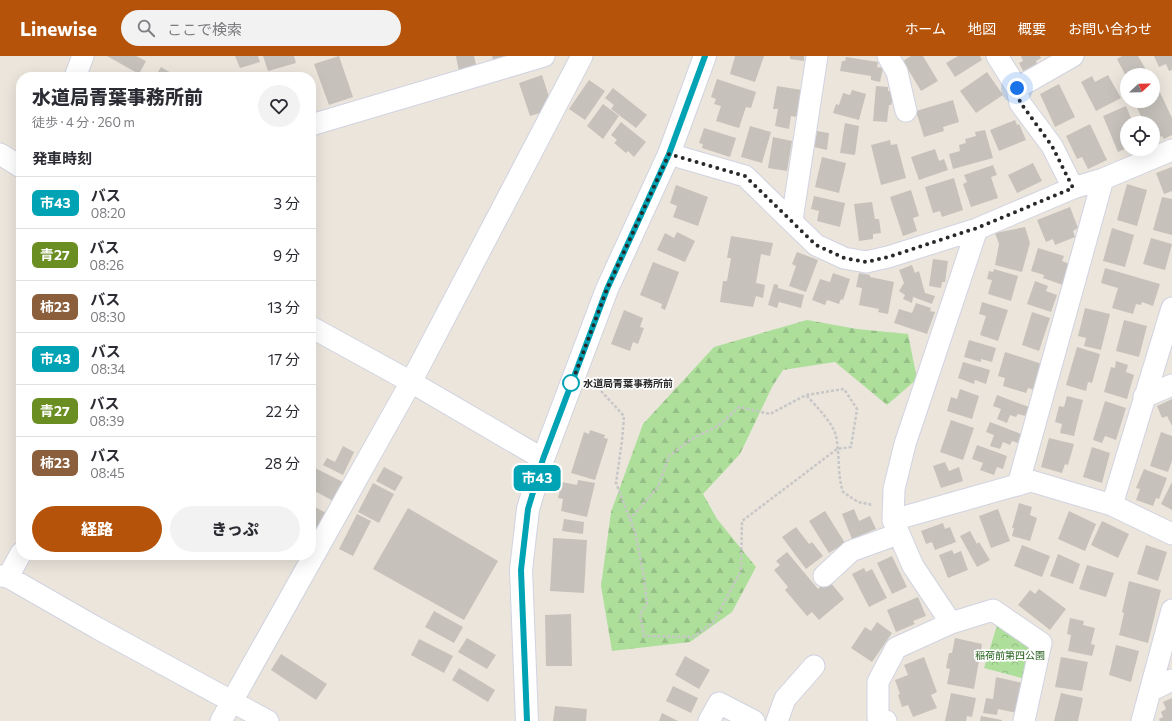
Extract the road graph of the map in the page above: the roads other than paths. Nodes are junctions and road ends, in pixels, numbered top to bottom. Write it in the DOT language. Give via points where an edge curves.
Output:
graph roads {
  1 [pos="84,56"];
  2 [pos="544,56"];
  3 [pos="582,56"];
  4 [pos="704,56"];
  5 [pos="817,56"];
  6 [pos="888,56"];
  7 [pos="997,56"];
  8 [pos="1073,56"];
  9 [pos="77,72"];
  10 [pos="1017,88"];
  11 [pos="906,110"];
  12 [pos="316,124"];
  13 [pos="1172,150"];
  14 [pos="0,154"];
  15 [pos="669,154"];
  16 [pos="16,164"];
  17 [pos="1103,179"];
  18 [pos="1073,188"];
  19 [pos="792,220"];
  20 [pos="977,228"];
  21 [pos="1172,308"];
  22 [pos="316,330"];
  23 [pos="411,382"];
  24 [pos="1172,385"];
  25 [pos="1144,397"];
  26 [pos="543,459"];
  27 [pos="1018,485"];
  28 [pos="1112,505"];
  29 [pos="895,520"];
  30 [pos="1172,534"];
  31 [pos="316,551"];
  32 [pos="16,560"];
  33 [pos="311,560"];
  34 [pos="824,576"];
  35 [pos="4,577"];
  36 [pos="1172,610"];
  37 [pos="951,623"];
  38 [pos="814,666"];
  39 [pos="1172,680"];
  40 [pos="1150,691"];
  41 [pos="232,701"];
  42 [pos="221,721"];
  43 [pos="268,721"];
  44 [pos="527,721"];
  45 [pos="709,721"];
  46 [pos="754,721"];
  47 [pos="777,721"];
  48 [pos="886,721"];
  49 [pos="1024,721"];
  50 [pos="1142,721"];
  1 -- 9 [label="street"];
  2 -- 12 [label="street"];
  3 -- 23 [label="street"];
  4 -- 15 [label="street"];
  5 -- 19 [label="street"];
  6 -- 11 [label="street" via="897,72"];
  7 -- 10 [label="street"];
  8 -- 10 [label="street"];
  10 -- 18 [label="street" via="1020,102 1052,146"];
  13 -- 17 [label="street"];
  14 -- 16 [label="street"];
  15 -- 19 [label="street" via="745,176"];
  15 -- 26 [label="street" via="607,289"];
  17 -- 18 [label="street"];
  17 -- 27 [label="street"];
  18 -- 20 [label="street"];
  19 -- 20 [label="street" via="816,245 844,258 866,262"];
  20 -- 29 [label="street" via="905,444 894,489"];
  21 -- 25 [label="street"];
  22 -- 23 [label="street"];
  23 -- 26 [label="street"];
  23 -- 31 [label="street"];
  24 -- 25 [label="street"];
  25 -- 28 [label="street"];
  26 -- 44 [label="street" via="528,509 521,570"];
  27 -- 28 [label="street" via="1032,481"];
  27 -- 29 [label="street"];
  28 -- 30 [label="street"];
  29 -- 34 [label="street" via="851,551"];
  29 -- 37 [label="street" via="913,566"];
  32 -- 35 [label="street"];
  33 -- 41 [label="street"];
  35 -- 41 [label="street"];
  36 -- 40 [label="street"];
  37 -- 48 [label="street" via="896,648 878,682 878,716"];
  37 -- 49 [label="street" via="993,610 1041,643"];
  38 -- 47 [label="street" via="785,699"];
  39 -- 40 [label="street"];
  40 -- 50 [label="street"];
  41 -- 42 [label="street"];
  41 -- 43 [label="street"];
  45 -- 46 [label="street" via="719,703"];
}
